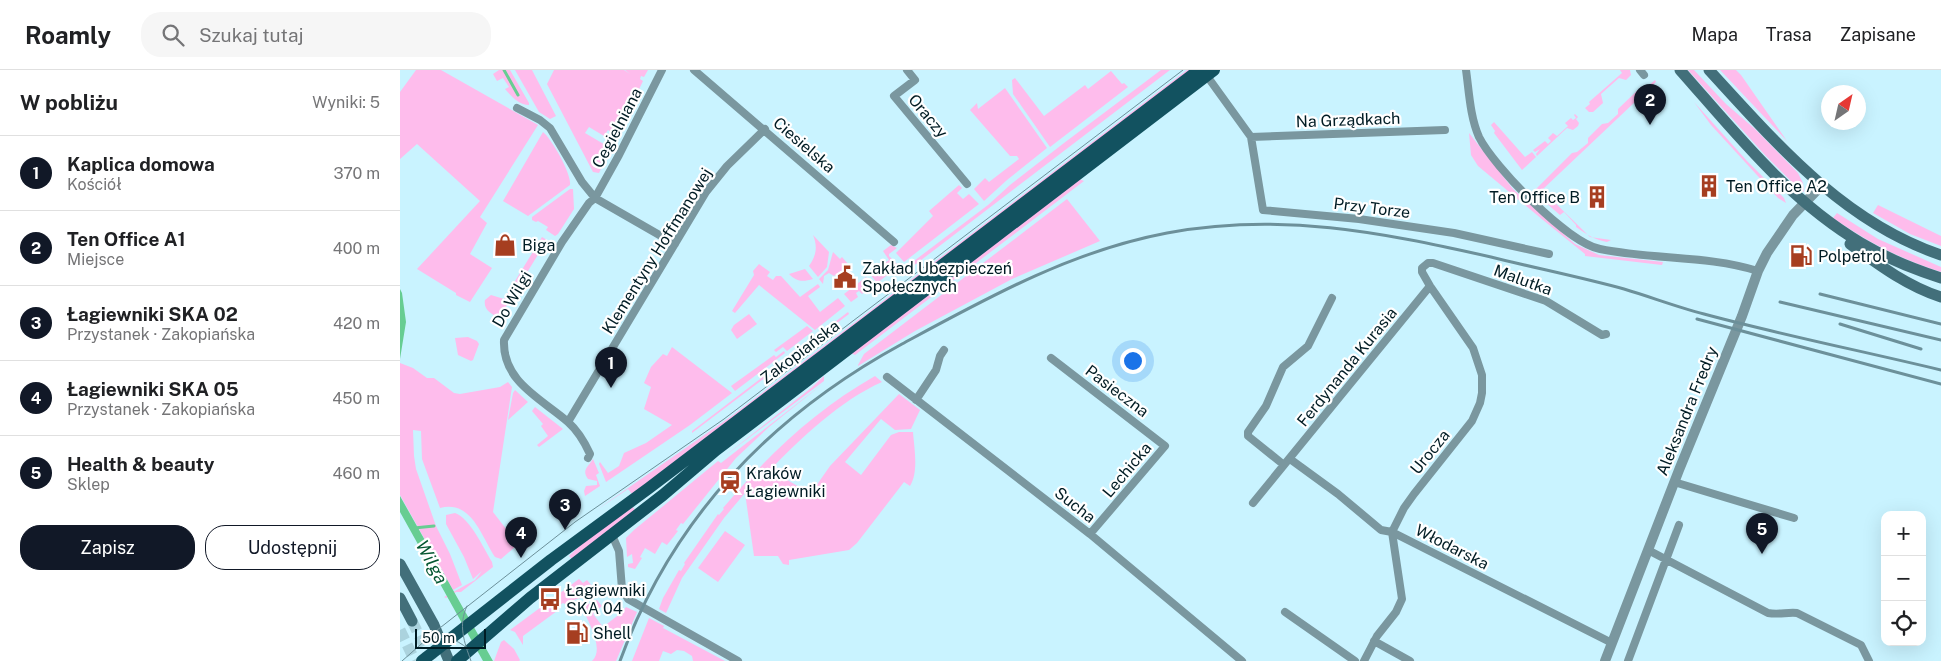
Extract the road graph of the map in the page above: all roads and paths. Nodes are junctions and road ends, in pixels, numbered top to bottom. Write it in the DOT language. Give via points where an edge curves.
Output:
graph roads {
  1 [pos="662,70"];
  2 [pos="694,70"];
  3 [pos="907,70"];
  4 [pos="1466,70"];
  5 [pos="1680,70"];
  6 [pos="1709,70"];
  7 [pos="1207,72"];
  8 [pos="517,108"];
  9 [pos="765,129"];
  10 [pos="1445,130"];
  11 [pos="1251,137"];
  12 [pos="967,184"];
  13 [pos="1821,186"];
  14 [pos="595,198"];
  15 [pos="1805,202"];
  16 [pos="1832,224"];
  17 [pos="894,242"];
  18 [pos="675,244"];
  19 [pos="1549,254"];
  20 [pos="1941,255"];
  21 [pos="1425,264"];
  22 [pos="1758,271"];
  23 [pos="1941,278"];
  24 [pos="1430,286"];
  25 [pos="1941,297"];
  26 [pos="1332,298"];
  27 [pos="1606,334"];
  28 [pos="944,350"];
  29 [pos="1052,358"];
  30 [pos="887,377"];
  31 [pos="916,400"];
  32 [pos="568,422"];
  33 [pos="1166,446"];
  34 [pos="588,458"];
  35 [pos="1290,458"];
  36 [pos="1284,465"];
  37 [pos="1674,482"];
  38 [pos="1253,503"];
  39 [pos="1794,518"];
  40 [pos="1679,525"];
  41 [pos="1392,532"];
  42 [pos="1090,534"];
  43 [pos="612,535"];
  44 [pos="1648,550"];
  45 [pos="1666,559"];
  46 [pos="400,564"];
  47 [pos="400,598"];
  48 [pos="1285,612"];
  49 [pos="412,620"];
  50 [pos="1374,641"];
  51 [pos="1612,643"];
  52 [pos="442,645"];
  53 [pos="422,661"];
  54 [pos="449,661"];
  55 [pos="457,661"];
  56 [pos="738,661"];
  57 [pos="1242,661"];
  58 [pos="1355,661"];
  59 [pos="1364,661"];
  60 [pos="1410,661"];
  61 [pos="1605,661"];
  62 [pos="1628,661"];
  63 [pos="1869,661"];
  1 -- 14 [label="street, Cegielniana"];
  2 -- 9 [label="street, Ciesielska"];
  3 -- 12 [label="street, Oraczy" via="915,80 894,96"];
  4 -- 22 [label="street" via="1475,127 1480,139 1509,178 1582,242 1601,250 1732,264"];
  5 -- 15 [label="main road" via="1746,145"];
  6 -- 13 [label="main road"];
  7 -- 11 [label="street"];
  7 -- 43 [label="main road, Zakopiańska" via="716,450"];
  7 -- 52 [label="main road, Zakopiańska" via="559,554"];
  8 -- 14 [label="street" via="550,128"];
  9 -- 17 [label="street, Ciesielska"];
  9 -- 18 [label="street, Klementyny Hoffmanowej" via="706,192"];
  10 -- 11 [label="street, Na Grządkach"];
  11 -- 19 [label="street, Przy Torze" via="1263,210 1359,219 1454,233"];
  13 -- 15 [label="street, Aleksandra Fredry"];
  13 -- 20 [label="main road" via="1874,224 1904,241"];
  14 -- 18 [label="street"];
  14 -- 32 [label="street, Do Wilgi" via="562,242 504,340 506,356 517,379 528,392"];
  15 -- 16 [label="main road"];
  15 -- 22 [label="street, Aleksandra Fredry" via="1767,253"];
  16 -- 23 [label="main road" via="1885,256"];
  16 -- 25 [label="main road" via="1849,244 1881,267 1912,286"];
  18 -- 32 [label="street, Klementyny Hoffmanowej"];
  21 -- 24 [label="street, Urocza" via="1422,272"];
  21 -- 27 [label="street, Malutka" via="1433,263 1528,294 1546,301 1592,331"];
  22 -- 37 [label="street, Aleksandra Fredry"];
  24 -- 35 [label="street, Ferdynanda Kurasia"];
  24 -- 41 [label="street, Urocza" via="1473,348 1482,375 1482,393 1472,421 1414,494"];
  26 -- 36 [label="street" via="1308,346 1283,367 1266,406 1248,432 1248,436"];
  28 -- 31 [label="street" via="936,370"];
  29 -- 33 [label="street, Pasieczna"];
  30 -- 31 [label="street, Sucha"];
  31 -- 42 [label="street, Sucha"];
  32 -- 34 [label="street, Do Wilgi" via="584,442 590,454"];
  33 -- 42 [label="street, Lechicka"];
  35 -- 36 [label="street, Ferdynanda Kurasia"];
  35 -- 41 [label="street, Włodarska" via="1381,530"];
  36 -- 38 [label="street, Ferdynanda Kurasia"];
  37 -- 39 [label="street"];
  37 -- 44 [label="street, Aleksandra Fredry"];
  40 -- 45 [label="street"];
  41 -- 50 [label="street" via="1402,599"];
  41 -- 51 [label="street, Włodarska"];
  42 -- 57 [label="street, Sucha"];
  43 -- 55 [label="main road, Zakopiańska" via="530,598"];
  43 -- 56 [label="street" via="619,551 622,589 628,600"];
  44 -- 45 [label="street"];
  44 -- 51 [label="street, Aleksandra Fredry"];
  45 -- 62 [label="street"];
  45 -- 63 [label="street" via="1768,612 1781,615 1798,613 1861,645"];
  46 -- 52 [label="main road"];
  47 -- 49 [label="main road"];
  48 -- 58 [label="street"];
  50 -- 59 [label="street"];
  50 -- 60 [label="street"];
  51 -- 61 [label="street, Aleksandra Fredry"];
  52 -- 53 [label="main road, Zakopiańska"];
  52 -- 54 [label="main road"];
}
